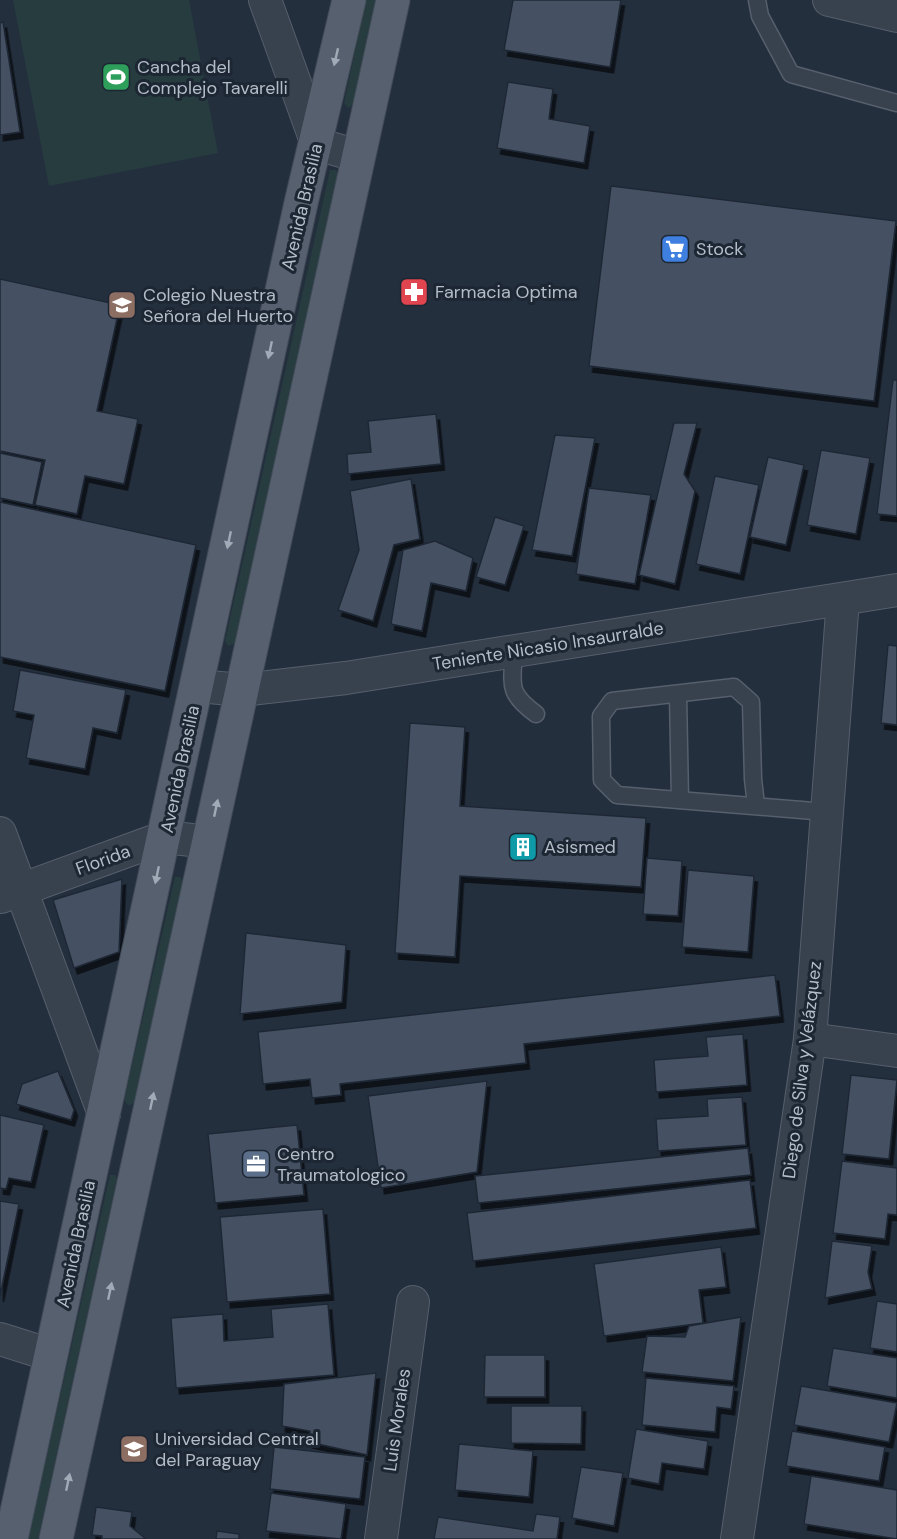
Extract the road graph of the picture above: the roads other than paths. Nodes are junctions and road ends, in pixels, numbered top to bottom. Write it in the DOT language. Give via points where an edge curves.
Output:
graph roads {
  1 [pos="265,0"];
  2 [pos="349,0"];
  3 [pos="393,0"];
  4 [pos="757,0"];
  5 [pos="829,0"];
  6 [pos="897,16"];
  7 [pos="897,103"];
  8 [pos="317,144"];
  9 [pos="358,156"];
  10 [pos="897,590"];
  11 [pos="843,599"];
  12 [pos="514,651"];
  13 [pos="198,686"];
  14 [pos="242,690"];
  15 [pos="678,693"];
  16 [pos="536,714"];
  17 [pos="680,800"];
  18 [pos="756,805"];
  19 [pos="826,812"];
  20 [pos="0,833"];
  21 [pos="165,837"];
  22 [pos="209,842"];
  23 [pos="10,894"];
  24 [pos="810,1039"];
  25 [pos="897,1052"];
  26 [pos="104,1114"];
  27 [pos="413,1302"];
  28 [pos="0,1339"];
  29 [pos="51,1355"];
  30 [pos="11,1539"];
  31 [pos="56,1539"];
  32 [pos="381,1539"];
  33 [pos="737,1539"];
  1 -- 8 [label="street"];
  2 -- 8 [label="main road, Avenida Brasilia, one-way"];
  3 -- 9 [label="main road"];
  4 -- 7 [label="lane" via="760,16 791,74"];
  5 -- 6 [label="street"];
  8 -- 9 [label="street"];
  8 -- 13 [label="main road, Avenida Brasilia, one-way"];
  9 -- 14 [label="main road"];
  10 -- 11 [label="street, Teniente Nicasio Insaurralde"];
  11 -- 12 [label="street, Teniente Nicasio Insaurralde"];
  11 -- 19 [label="street, Diego de Silva y Velázquez"];
  12 -- 14 [label="street, Teniente Nicasio Insaurralde"];
  12 -- 16 [label="lane" via="512,680 518,700"];
  13 -- 14 [label="street, Teniente Nicasio Insaurralde"];
  13 -- 21 [label="main road, Avenida Brasilia"];
  22 -- 14 [label="main road, one-way"];
  15 -- 17 [label="lane"];
  15 -- 17 [label="lane" via="612,701 601,716 602,780 617,795"];
  15 -- 18 [label="lane" via="734,687 751,702"];
  17 -- 18 [label="lane"];
  18 -- 19 [label="lane"];
  19 -- 24 [label="street, Diego de Silva y Velázquez"];
  20 -- 23 [label="street"];
  21 -- 22 [label="street, Florida"];
  21 -- 23 [label="street, Florida"];
  21 -- 26 [label="main road, Avenida Brasilia, one-way"];
  31 -- 22 [label="main road, one-way"];
  23 -- 26 [label="street"];
  24 -- 25 [label="street"];
  24 -- 33 [label="street, Diego de Silva y Velázquez"];
  26 -- 29 [label="main road, Avenida Brasilia"];
  27 -- 32 [label="street, Luis Morales"];
  28 -- 29 [label="street"];
  29 -- 30 [label="main road, Avenida Brasilia"];
}
